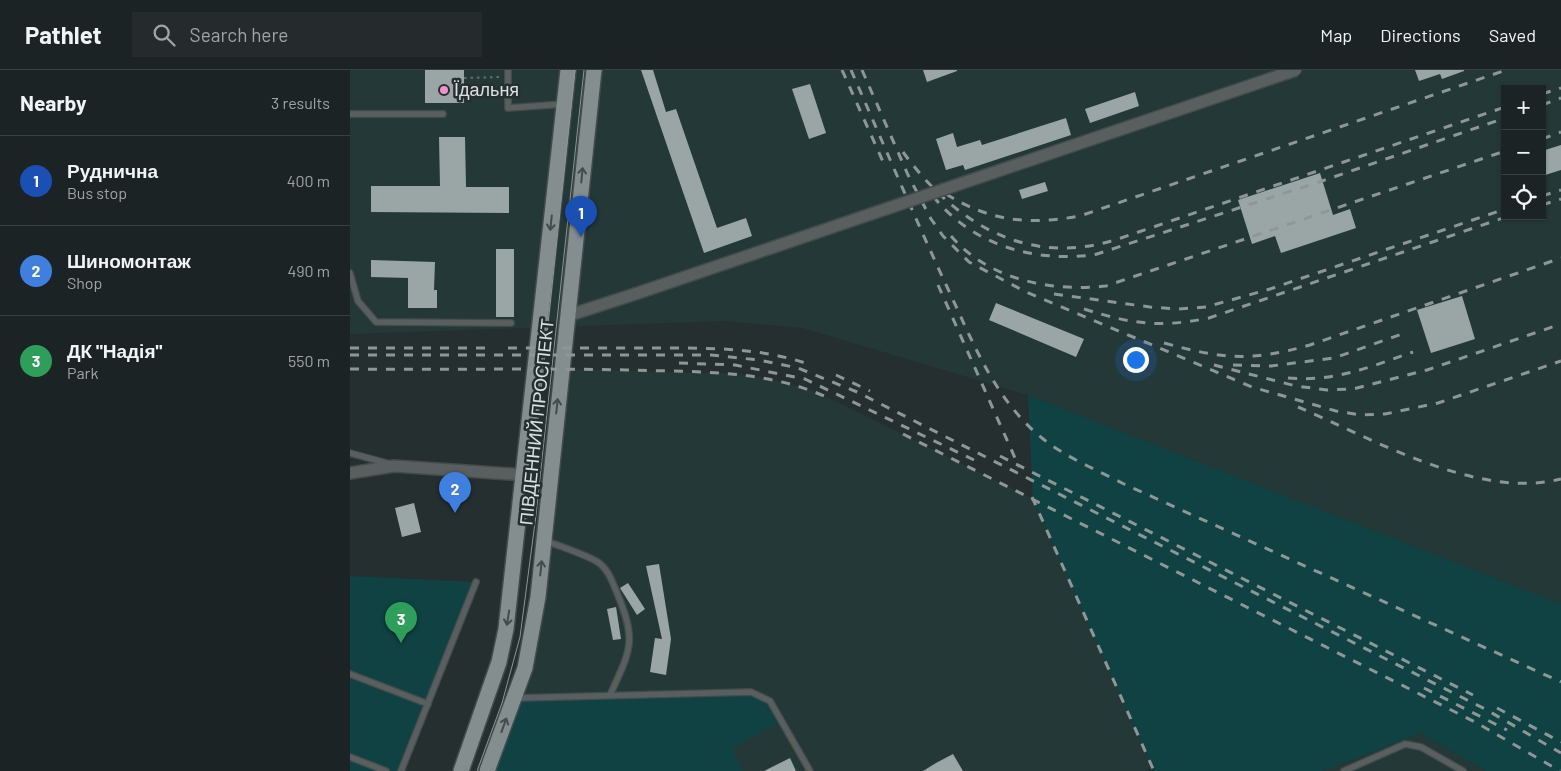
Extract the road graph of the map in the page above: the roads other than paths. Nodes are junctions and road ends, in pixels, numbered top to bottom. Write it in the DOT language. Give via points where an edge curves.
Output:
graph roads {
  1 [pos="508,70"];
  2 [pos="568,70"];
  3 [pos="594,70"];
  4 [pos="1296,70"];
  5 [pos="564,104"];
  6 [pos="350,114"];
  7 [pos="443,114"];
  8 [pos="350,272"];
  9 [pos="567,316"];
  10 [pos="511,324"];
  11 [pos="350,453"];
  12 [pos="394,466"];
  13 [pos="350,474"];
  14 [pos="525,475"];
  15 [pos="544,540"];
  16 [pos="476,582"];
  17 [pos="350,674"];
  18 [pos="610,695"];
  19 [pos="514,698"];
  20 [pos="428,704"];
  21 [pos="350,756"];
  22 [pos="386,771"];
  23 [pos="401,771"];
  24 [pos="461,771"];
  25 [pos="487,771"];
  26 [pos="810,771"];
  27 [pos="1344,771"];
  28 [pos="1463,771"];
  1 -- 5 [label="lane" via="508,108"];
  2 -- 5 [label="main road, ПІВДЕННИЙ ПРОСПЕКТ"];
  9 -- 3 [label="main road, ПІВДЕННИЙ ПРОСПЕКТ, one-way"];
  4 -- 9 [label="street, bridge"];
  5 -- 14 [label="main road, ПІВДЕННИЙ ПРОСПЕКТ, one-way"];
  6 -- 7 [label="lane"];
  8 -- 10 [label="lane" via="358,301 376,322"];
  15 -- 9 [label="main road, ПІВДЕННИЙ ПРОСПЕКТ, one-way"];
  11 -- 12 [label="lane"];
  12 -- 13 [label="street"];
  12 -- 14 [label="street"];
  14 -- 24 [label="main road, ПІВДЕННИЙ ПРОСПЕКТ, one-way" via="504,637 490,689"];
  15 -- 18 [label="lane" via="597,562 608,572 628,621 630,635 628,657"];
  19 -- 15 [label="main road, ПІВДЕННИЙ ПРОСПЕКТ, one-way" via="530,645"];
  16 -- 20 [label="lane"];
  17 -- 20 [label="lane"];
  18 -- 19 [label="lane"];
  18 -- 26 [label="lane" via="752,692 770,701"];
  25 -- 19 [label="main road, ПІВДЕННИЙ ПРОСПЕКТ, one-way"];
  20 -- 23 [label="lane"];
  21 -- 22 [label="lane"];
  27 -- 28 [label="lane" via="1405,744 1421,747"];
}
